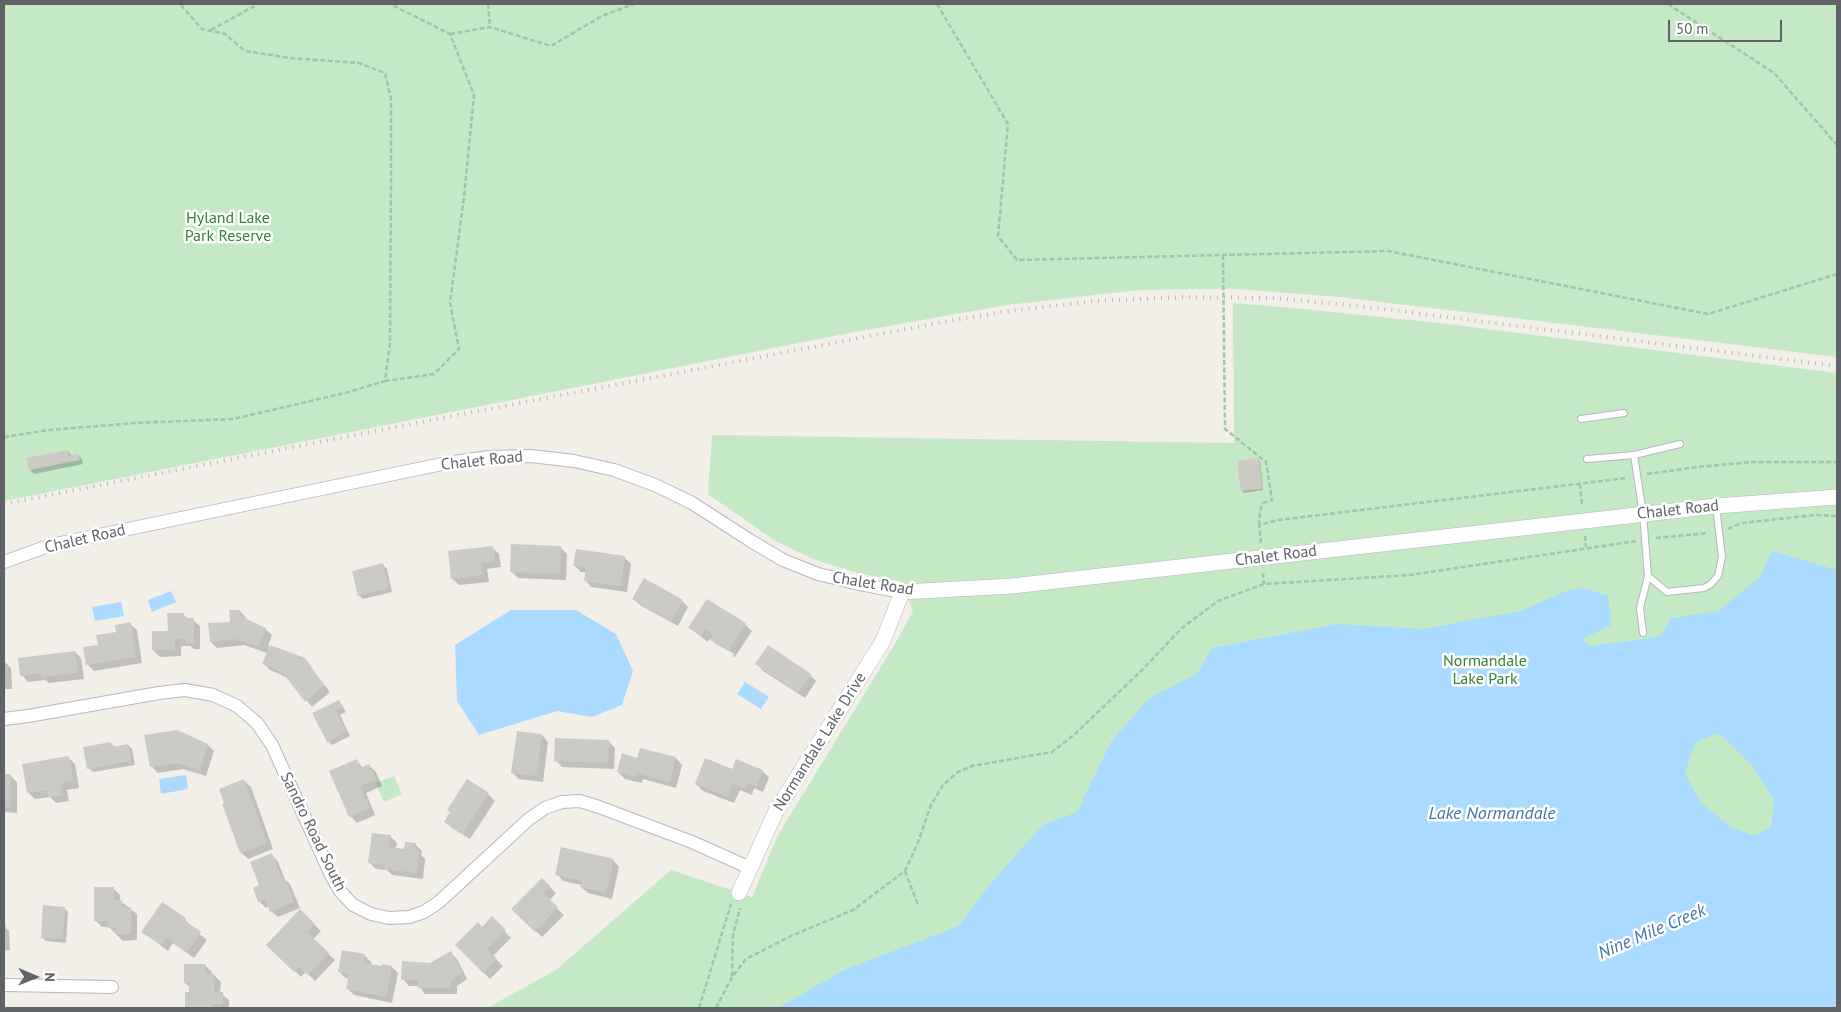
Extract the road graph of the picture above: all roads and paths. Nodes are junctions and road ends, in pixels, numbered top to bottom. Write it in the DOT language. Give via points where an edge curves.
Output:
graph roads {
  1 [pos="180,4"];
  2 [pos="258,4"];
  3 [pos="390,4"];
  4 [pos="488,4"];
  5 [pos="634,4"];
  6 [pos="937,4"];
  7 [pos="1668,4"];
  8 [pos="490,27"];
  9 [pos="211,30"];
  10 [pos="450,34"];
  11 [pos="1837,144"];
  12 [pos="1223,255"];
  13 [pos="1837,274"];
  14 [pos="386,381"];
  15 [pos="1624,413"];
  16 [pos="1581,419"];
  17 [pos="4,437"];
  18 [pos="1680,444"];
  19 [pos="1634,455"];
  20 [pos="1587,459"];
  21 [pos="1837,462"];
  22 [pos="1648,474"];
  23 [pos="1627,478"];
  24 [pos="1580,484"];
  25 [pos="1837,497"];
  26 [pos="1716,506"];
  27 [pos="1582,508"];
  28 [pos="1643,514"];
  29 [pos="1837,516"];
  30 [pos="1259,525"];
  31 [pos="1719,531"];
  32 [pos="1585,535"];
  33 [pos="1645,540"];
  34 [pos="1261,544"];
  35 [pos="1586,547"];
  36 [pos="4,562"];
  37 [pos="1263,573"];
  38 [pos="1648,576"];
  39 [pos="1264,584"];
  40 [pos="902,592"];
  41 [pos="1643,633"];
  42 [pos="4,719"];
  43 [pos="750,868"];
  44 [pos="905,871"];
  45 [pos="739,893"];
  46 [pos="918,905"];
  47 [pos="732,978"];
  48 [pos="4,985"];
  49 [pos="112,987"];
  50 [pos="699,1008"];
  51 [pos="716,1008"];
  1 -- 9 [label="path" via="202,29"];
  2 -- 9 [label="path"];
  3 -- 10 [label="path"];
  4 -- 8 [label="path"];
  5 -- 8 [label="path" via="602,16 551,46"];
  6 -- 12 [label="path" via="1008,124 998,236 1017,260"];
  7 -- 11 [label="path" via="1774,73"];
  8 -- 10 [label="path"];
  9 -- 14 [label="path" via="225,34 245,51 360,63 385,73 391,99 390,343"];
  10 -- 14 [label="path" via="474,95 450,303 460,349 434,374"];
  12 -- 13 [label="path" via="1388,250 1708,314"];
  12 -- 30 [label="path" via="1225,429 1266,462 1272,500 1263,503"];
  14 -- 17 [label="path" via="233,419 135,423"];
  15 -- 16 [label="lane"];
  18 -- 19 [label="lane"];
  19 -- 20 [label="lane"];
  19 -- 28 [label="lane"];
  21 -- 22 [label="path" via="1752,462"];
  23 -- 24 [label="path"];
  24 -- 27 [label="path"];
  24 -- 30 [label="path" via="1278,520"];
  25 -- 26 [label="street, Chalet Road"];
  26 -- 28 [label="street, Chalet Road"];
  26 -- 31 [label="lane"];
  28 -- 33 [label="lane"];
  28 -- 40 [label="street, Chalet Road" via="1012,586"];
  29 -- 31 [label="path" via="1741,522"];
  30 -- 34 [label="path"];
  31 -- 33 [label="path"];
  31 -- 38 [label="lane" via="1721,566 1711,584 1704,588 1666,592"];
  32 -- 35 [label="path"];
  33 -- 35 [label="path"];
  33 -- 38 [label="lane"];
  35 -- 39 [label="path" via="1410,575"];
  36 -- 40 [label="street, Chalet Road" via="51,545 447,463 531,456 614,470 647,482 692,503 784,560 818,574"];
  37 -- 39 [label="path"];
  38 -- 41 [label="lane" via="1640,608"];
  39 -- 44 [label="path" via="1218,602 1182,628 1075,734 1052,752 972,766 958,772 943,784 931,805"];
  40 -- 43 [label="street, Normandale Lake Drive" via="883,641 776,811"];
  42 -- 43 [label="street, Sandro Road South" via="185,690 213,695 237,706 257,723 272,745 340,891 353,905 389,918 409,917 439,902 529,819 544,808 562,802 580,801 599,807"];
  43 -- 45 [label="street, Normandale Lake Drive"];
  44 -- 46 [label="path"];
  44 -- 47 [label="path" via="853,910 746,959"];
  45 -- 47 [label="path" via="742,902 733,935"];
  45 -- 50 [label="path" via="732,899"];
  47 -- 51 [label="path"];
  48 -- 49 [label="street"];
}
